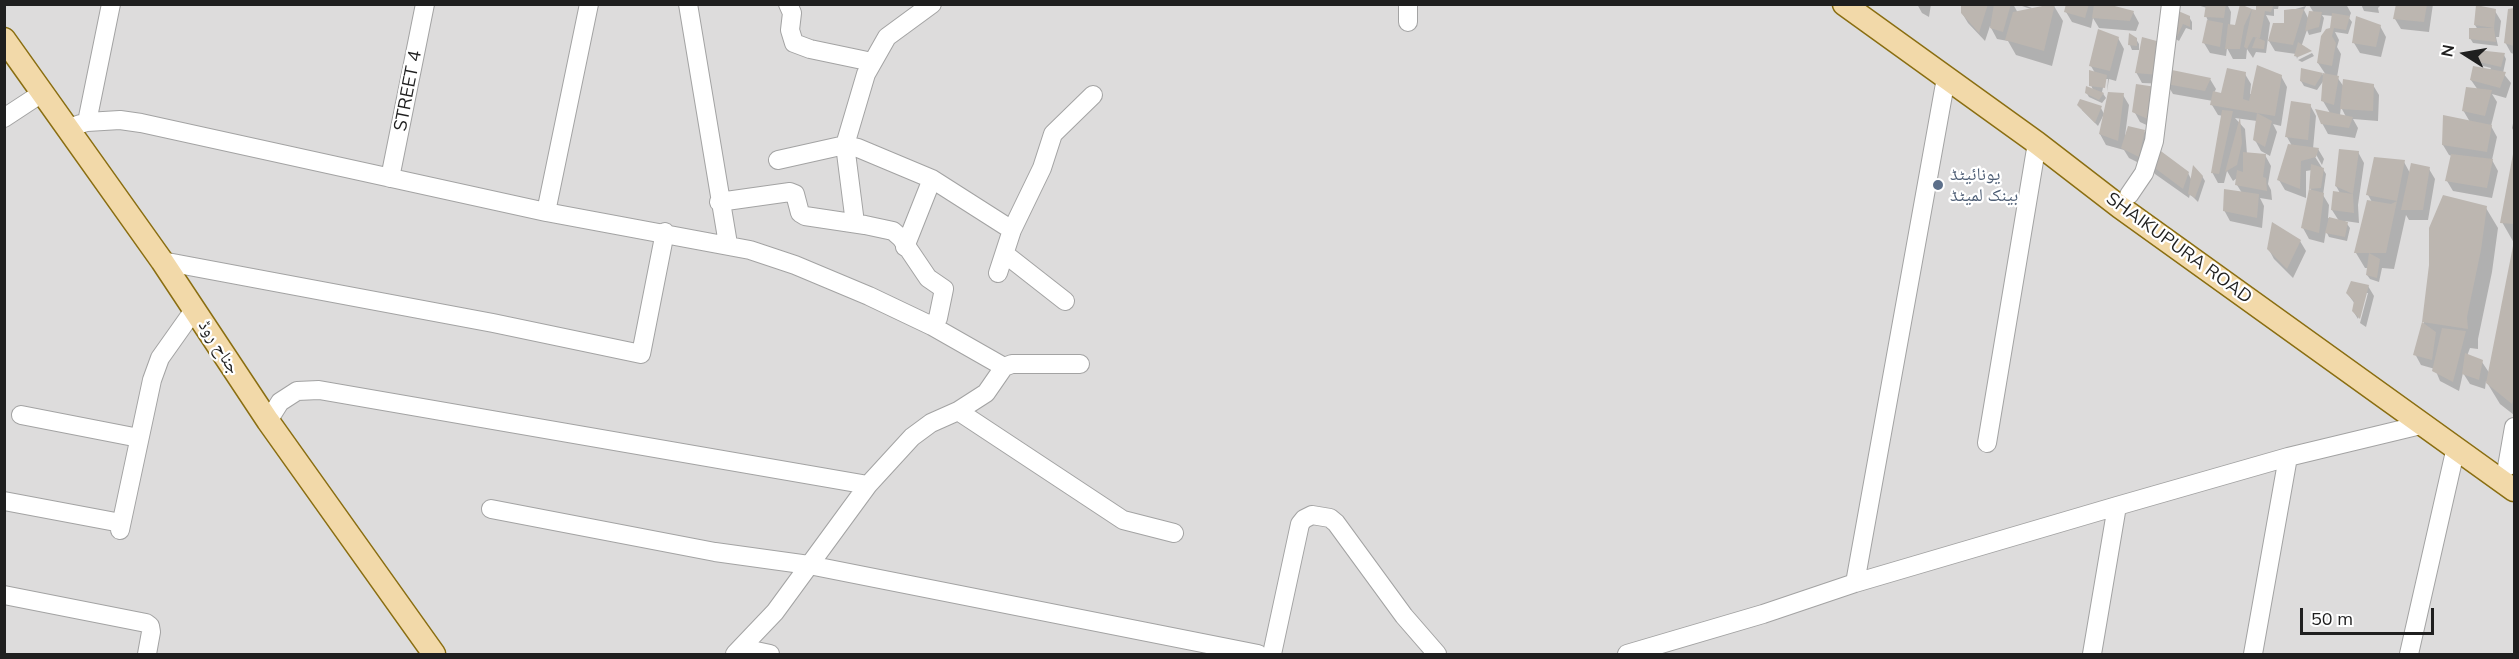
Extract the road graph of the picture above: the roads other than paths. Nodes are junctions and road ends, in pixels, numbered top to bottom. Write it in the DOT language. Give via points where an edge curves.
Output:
graph roads {
  1 [pos="111,4"];
  2 [pos="425,4"];
  3 [pos="589,4"];
  4 [pos="688,4"];
  5 [pos="788,4"];
  6 [pos="932,4"];
  7 [pos="1844,4"];
  8 [pos="1870,4"];
  9 [pos="2171,4"];
  10 [pos="4,39"];
  11 [pos="872,62"];
  12 [pos="1946,78"];
  13 [pos="42,93"];
  14 [pos="1093,95"];
  15 [pos="4,118"];
  16 [pos="77,126"];
  17 [pos="2037,143"];
  18 [pos="845,145"];
  19 [pos="778,160"];
  20 [pos="390,178"];
  21 [pos="932,179"];
  22 [pos="2129,195"];
  23 [pos="719,202"];
  24 [pos="546,212"];
  25 [pos="855,223"];
  26 [pos="1012,230"];
  27 [pos="665,232"];
  28 [pos="728,244"];
  29 [pos="905,247"];
  30 [pos="1005,254"];
  31 [pos="162,261"];
  32 [pos="998,273"];
  33 [pos="1065,301"];
  34 [pos="194,310"];
  35 [pos="932,326"];
  36 [pos="1080,364"];
  37 [pos="1004,367"];
  38 [pos="958,411"];
  39 [pos="21,415"];
  40 [pos="267,421"];
  41 [pos="2425,424"];
  42 [pos="2514,427"];
  43 [pos="139,438"];
  44 [pos="1988,443"];
  45 [pos="2456,447"];
  46 [pos="2288,457"];
  47 [pos="2511,470"];
  48 [pos="868,485"];
  49 [pos="2514,490"];
  50 [pos="4,501"];
  51 [pos="2117,506"];
  52 [pos="491,509"];
  53 [pos="1174,533"];
  54 [pos="810,565"];
  55 [pos="1855,583"];
  56 [pos="4,595"];
  57 [pos="738,651"];
  58 [pos="147,654"];
  59 [pos="434,654"];
  60 [pos="770,654"];
  61 [pos="1258,654"];
  62 [pos="1272,654"];
  63 [pos="1437,654"];
  64 [pos="1627,654"];
  65 [pos="2092,654"];
  66 [pos="2253,654"];
  67 [pos="2409,654"];
  1 -- 16 [label="street"];
  2 -- 20 [label="street, STREET 4"];
  3 -- 24 [label="street"];
  4 -- 23 [label="street"];
  5 -- 11 [label="street" via="794,43"];
  6 -- 11 [label="street" via="887,37"];
  7 -- 12 [label="main road, SHAIKUPURA ROAD"];
  8 -- 22 [label="main road, SHAIKUPURA ROAD"];
  9 -- 22 [label="street" via="2154,141 2144,173"];
  10 -- 13 [label="main road, جناح روڈ"];
  11 -- 18 [label="street"];
  12 -- 17 [label="main road, SHAIKUPURA ROAD"];
  12 -- 55 [label="street"];
  13 -- 15 [label="street"];
  13 -- 16 [label="main road, جناح روڈ"];
  14 -- 26 [label="street" via="1053,134 1042,168"];
  16 -- 20 [label="street" via="120,120 141,123"];
  16 -- 31 [label="main road, جناح روڈ"];
  17 -- 41 [label="main road, SHAIKUPURA ROAD" via="2120,207"];
  17 -- 44 [label="street"];
  18 -- 19 [label="street"];
  18 -- 21 [label="street"];
  18 -- 25 [label="street"];
  20 -- 24 [label="street"];
  21 -- 26 [label="street"];
  21 -- 29 [label="street"];
  22 -- 47 [label="main road, SHAIKUPURA ROAD"];
  23 -- 25 [label="street" via="790,192 795,194 800,213 805,216"];
  23 -- 28 [label="street"];
  24 -- 27 [label="street"];
  25 -- 29 [label="street" via="893,231"];
  26 -- 30 [label="street"];
  27 -- 28 [label="street"];
  27 -- 31 [label="street" via="641,354"];
  28 -- 35 [label="street" via="795,265"];
  29 -- 35 [label="street" via="928,278 944,289 938,318"];
  30 -- 32 [label="street"];
  30 -- 33 [label="street"];
  31 -- 34 [label="main road, جناح روڈ"];
  34 -- 40 [label="main road, جناح روڈ"];
  34 -- 43 [label="street" via="160,358"];
  35 -- 37 [label="street"];
  36 -- 37 [label="street"];
  37 -- 38 [label="street" via="986,393"];
  38 -- 48 [label="street" via="912,437"];
  38 -- 53 [label="street" via="1123,520"];
  39 -- 43 [label="street"];
  40 -- 48 [label="street" via="280,402 297,391 319,390"];
  40 -- 59 [label="main road, جناح روڈ"];
  41 -- 45 [label="main road, SHAIKUPURA ROAD"];
  41 -- 46 [label="street"];
  42 -- 47 [label="street"];
  43 -- 50 [label="street" via="121,527"];
  45 -- 49 [label="main road, SHAIKUPURA ROAD"];
  45 -- 67 [label="street"];
  46 -- 51 [label="street"];
  46 -- 66 [label="street"];
  48 -- 54 [label="street"];
  51 -- 55 [label="street"];
  51 -- 65 [label="street"];
  52 -- 54 [label="street" via="715,552"];
  54 -- 57 [label="street" via="775,612"];
  54 -- 61 [label="street"];
  55 -- 64 [label="street"];
  56 -- 58 [label="street" via="146,623 151,632"];
  57 -- 60 [label="street"];
  62 -- 63 [label="street" via="1300,524 1312,515 1336,523"];
}
